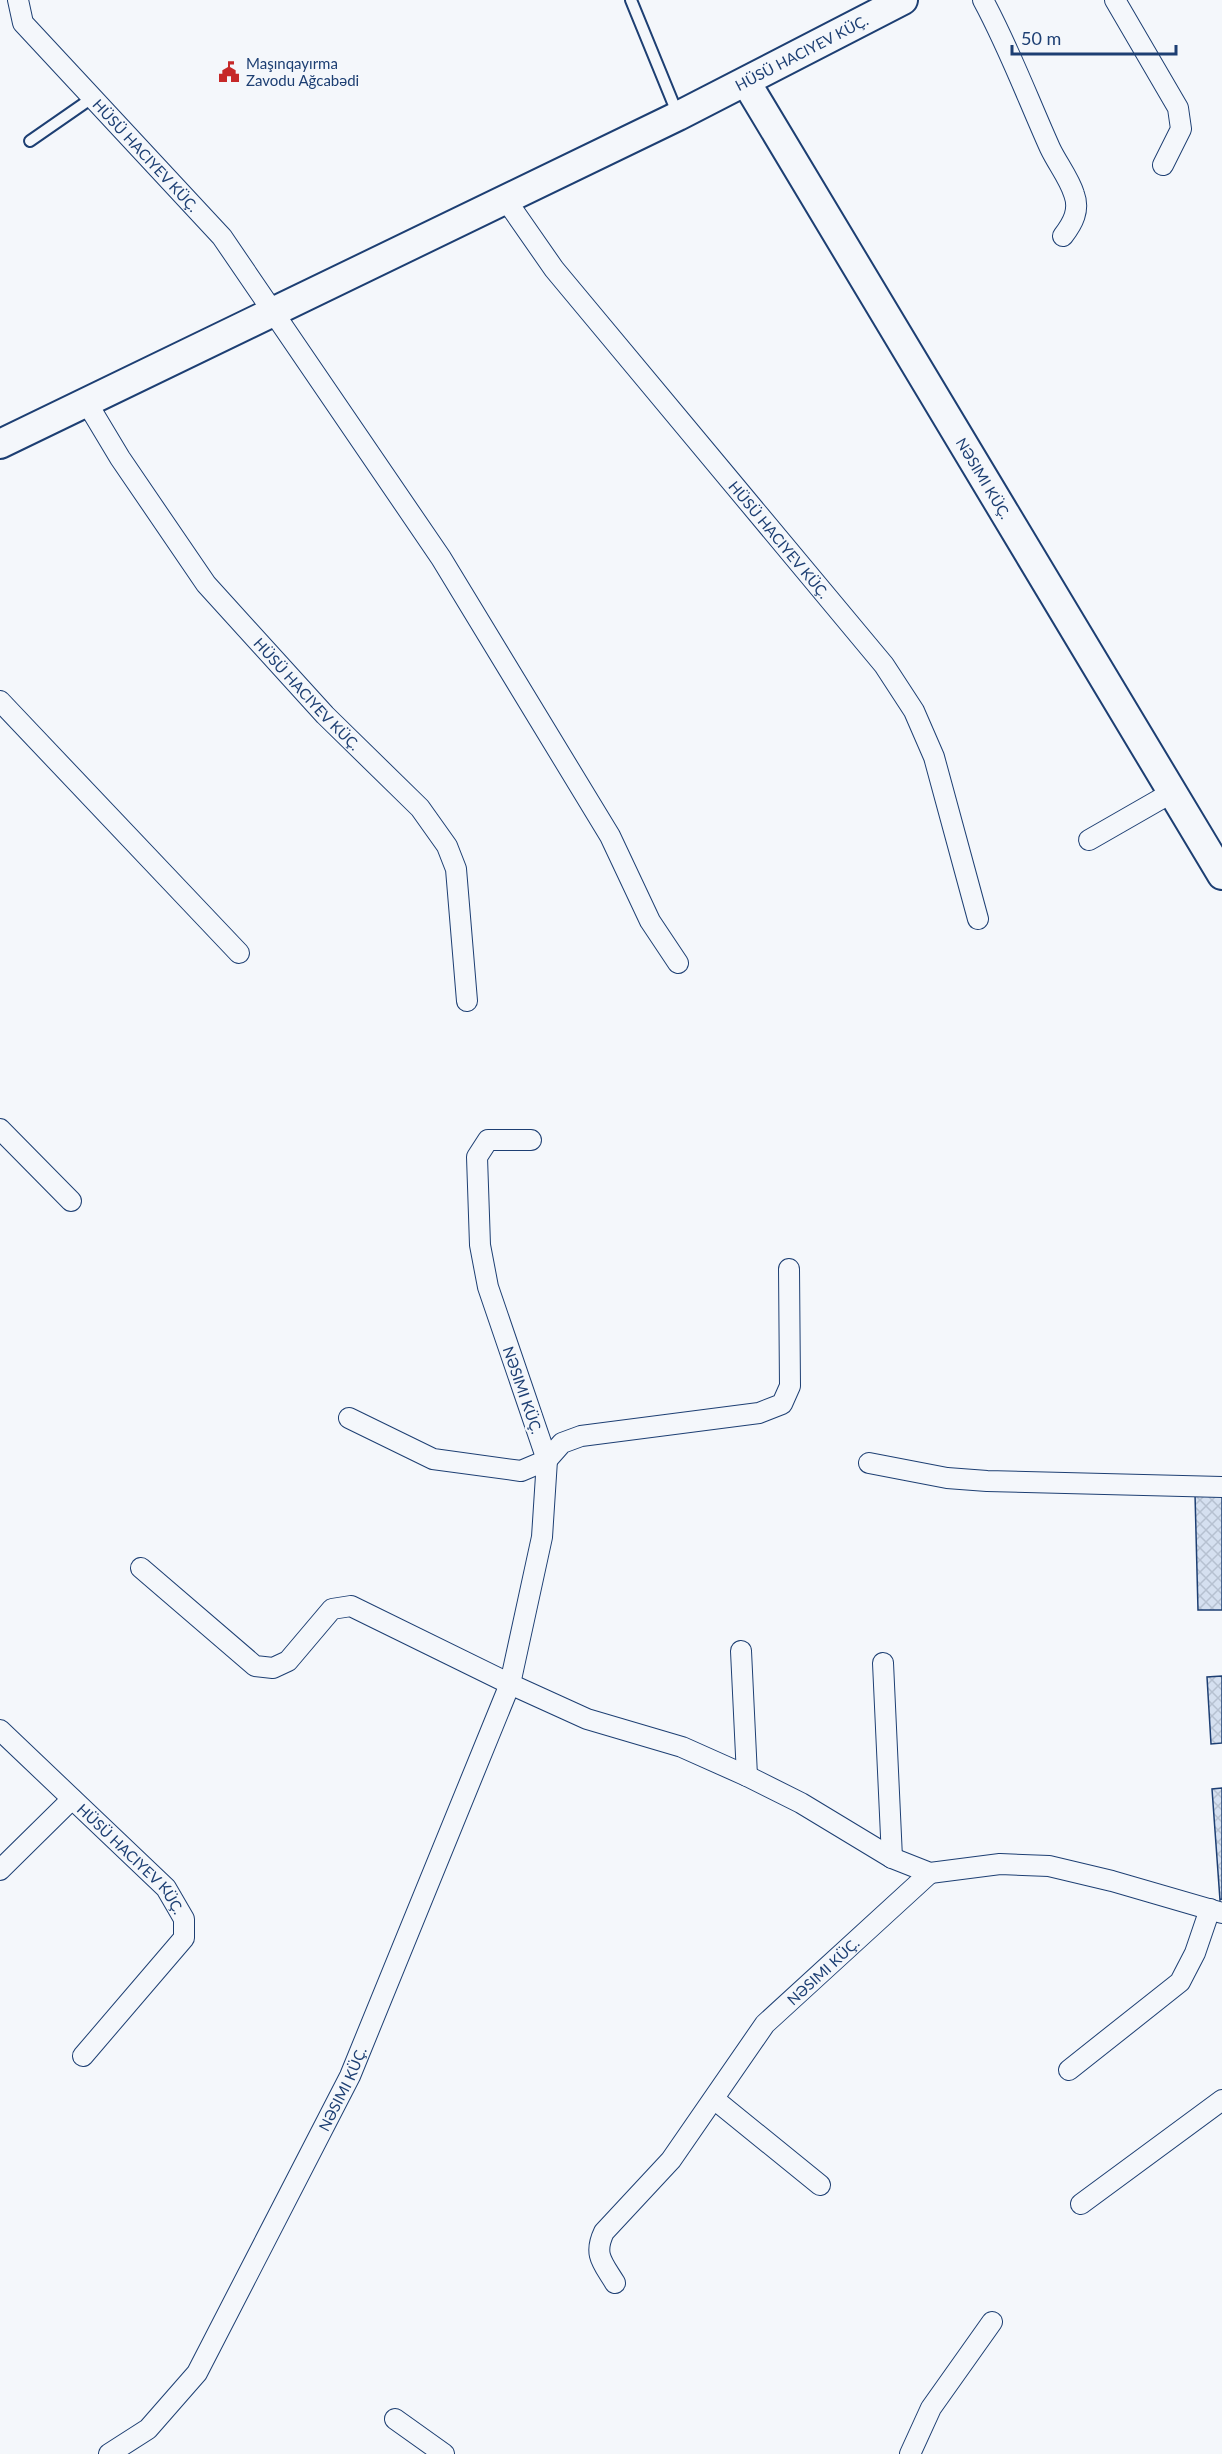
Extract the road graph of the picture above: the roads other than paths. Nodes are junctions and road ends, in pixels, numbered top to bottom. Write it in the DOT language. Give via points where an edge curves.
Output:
graph roads {
  1 [pos="18,0"];
  2 [pos="631,0"];
  3 [pos="903,0"];
  4 [pos="983,0"];
  5 [pos="1114,0"];
  6 [pos="746,82"];
  7 [pos="92,98"];
  8 [pos="678,116"];
  9 [pos="30,141"];
  10 [pos="1163,165"];
  11 [pos="506,200"];
  12 [pos="1063,236"];
  13 [pos="274,313"];
  14 [pos="87,403"];
  15 [pos="0,444"];
  16 [pos="0,701"];
  17 [pos="1171,793"];
  18 [pos="1089,840"];
  19 [pos="1222,875"];
  20 [pos="978,919"];
  21 [pos="239,953"];
  22 [pos="678,963"];
  23 [pos="467,1001"];
  24 [pos="0,1129"];
  25 [pos="531,1140"];
  26 [pos="71,1201"];
  27 [pos="789,1269"];
  28 [pos="349,1418"];
  29 [pos="547,1460"];
  30 [pos="869,1463"];
  31 [pos="1222,1487"];
  32 [pos="141,1568"];
  33 [pos="741,1651"];
  34 [pos="883,1663"];
  35 [pos="510,1684"];
  36 [pos="0,1730"];
  37 [pos="747,1776"];
  38 [pos="72,1799"];
  39 [pos="892,1858"];
  40 [pos="0,1870"];
  41 [pos="930,1874"];
  42 [pos="1216,1911"];
  43 [pos="83,2056"];
  44 [pos="1069,2070"];
  45 [pos="714,2099"];
  46 [pos="1222,2100"];
  47 [pos="820,2185"];
  48 [pos="1081,2204"];
  49 [pos="615,2283"];
  50 [pos="992,2322"];
  51 [pos="395,2419"];
  52 [pos="109,2454"];
  53 [pos="444,2454"];
  54 [pos="910,2454"];
  1 -- 7 [label="street" via="23,24"];
  2 -- 8 [label="lane"];
  3 -- 6 [label="main road"];
  4 -- 12 [label="street" via="1074,194 1074,223"];
  5 -- 10 [label="street" via="1178,108 1181,129"];
  6 -- 8 [label="main road"];
  6 -- 17 [label="main road, NƏSIMI KÜÇ."];
  7 -- 9 [label="lane"];
  7 -- 13 [label="street" via="222,237"];
  8 -- 11 [label="main road"];
  11 -- 13 [label="main road"];
  11 -- 20 [label="street" via="554,269 884,665 914,711 934,757"];
  13 -- 14 [label="main road"];
  13 -- 22 [label="street" via="447,568 610,836 650,921"];
  14 -- 15 [label="main road"];
  14 -- 23 [label="street" via="206,584 325,715 420,808 447,846 456,869"];
  16 -- 21 [label="street"];
  17 -- 18 [label="street"];
  17 -- 19 [label="main road, NƏSIMI KÜÇ."];
  24 -- 26 [label="street"];
  25 -- 29 [label="street, NƏSIMI KÜÇ." via="489,1140 477,1157 480,1245 488,1287"];
  27 -- 29 [label="street" via="790,1386 782,1404 759,1413 580,1436 562,1443"];
  28 -- 29 [label="street" via="433,1459 521,1471"];
  29 -- 35 [label="street, NƏSIMI KÜÇ." via="542,1537"];
  30 -- 31 [label="street" via="947,1478 987,1481"];
  32 -- 35 [label="street" via="255,1666 273,1668 288,1661 332,1609 351,1606"];
  33 -- 37 [label="street"];
  34 -- 39 [label="street"];
  35 -- 37 [label="street" via="587,1719 682,1747"];
  35 -- 52 [label="street, NƏSIMI KÜÇ." via="350,2076 197,2373 148,2429"];
  36 -- 38 [label="street"];
  37 -- 39 [label="street" via="801,1803"];
  38 -- 40 [label="street"];
  38 -- 43 [label="street" via="166,1888 184,1919 184,1938"];
  39 -- 41 [label="street"];
  41 -- 42 [label="street" via="1000,1864 1049,1866"];
  41 -- 45 [label="street, NƏSIMI KÜÇ." via="765,2024"];
  42 -- 44 [label="street" via="1180,1982"];
  45 -- 47 [label="street"];
  45 -- 49 [label="street, NƏSIMI KÜÇ." via="671,2160 604,2232 598,2245 599,2256"];
  46 -- 48 [label="street"];
  50 -- 54 [label="street" via="931,2408"];
  51 -- 53 [label="street"];
}
